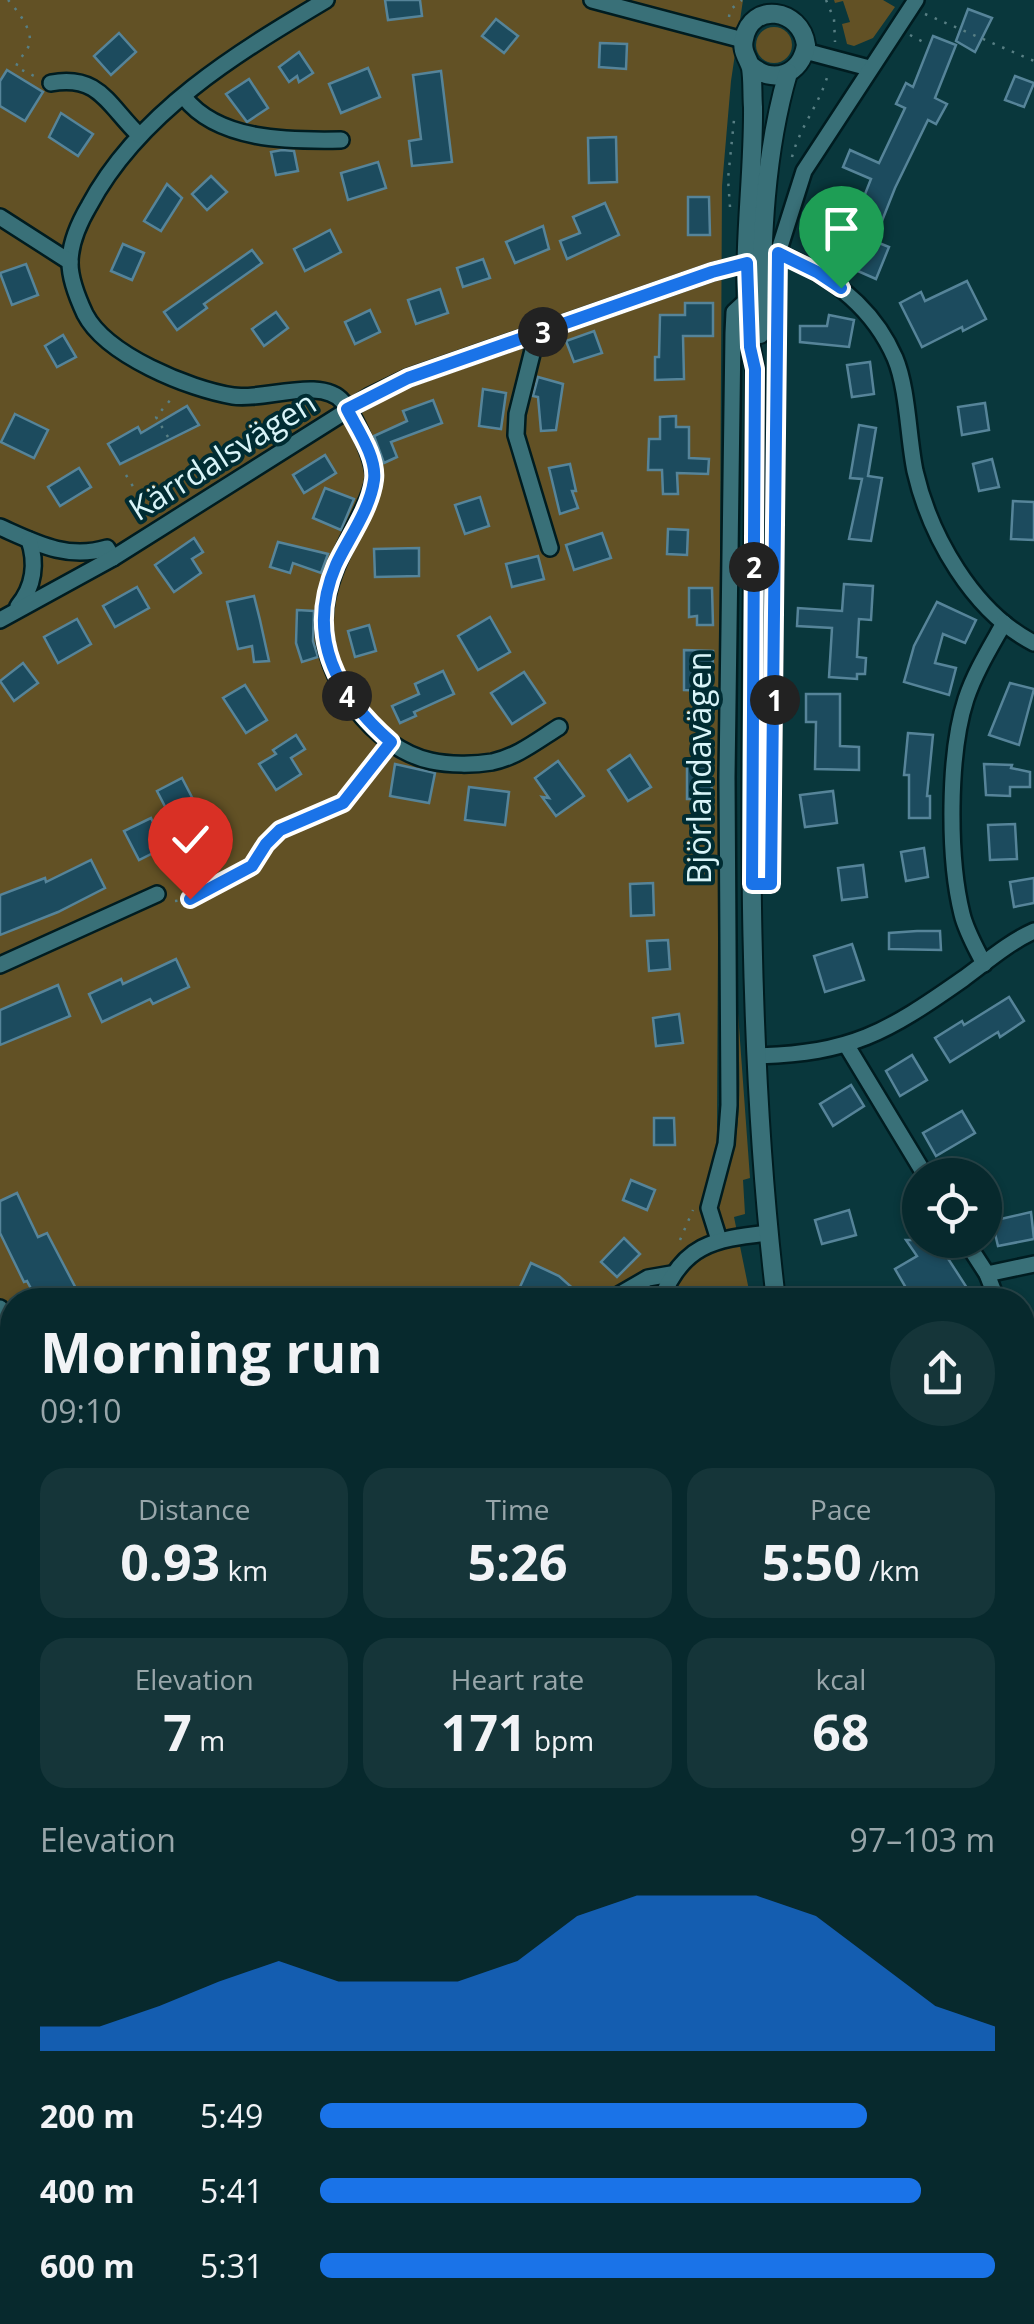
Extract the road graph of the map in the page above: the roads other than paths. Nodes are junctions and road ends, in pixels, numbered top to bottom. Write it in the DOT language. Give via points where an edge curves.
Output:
graph roads {
  1 [pos="326,0"];
  2 [pos="592,0"];
  3 [pos="914,4"];
  4 [pos="782,7"];
  5 [pos="655,8"];
  6 [pos="743,40"];
  7 [pos="805,51"];
  8 [pos="750,65"];
  9 [pos="869,68"];
  10 [pos="788,74"];
  11 [pos="51,83"];
  12 [pos="184,97"];
  13 [pos="139,135"];
  14 [pos="341,140"];
  15 [pos="3,223"];
  16 [pos="770,251"];
  17 [pos="70,262"];
  18 [pos="747,263"];
  19 [pos="748,299"];
  20 [pos="530,337"];
  21 [pos="755,369"];
  22 [pos="347,409"];
  23 [pos="0,527"];
  24 [pos="29,540"];
  25 [pos="550,548"];
  26 [pos="113,558"];
  27 [pos="15,610"];
  28 [pos="0,620"];
  29 [pos="1004,623"];
  30 [pos="1034,643"];
  31 [pos="559,727"];
  32 [pos="752,884"];
  33 [pos="157,894"];
  34 [pos="1034,931"];
  35 [pos="984,964"];
  36 [pos="0,965"];
  37 [pos="847,1046"];
  38 [pos="756,1056"];
  39 [pos="914,1158"];
  40 [pos="768,1233"];
  41 [pos="719,1240"];
  42 [pos="976,1258"];
  43 [pos="1034,1264"];
  44 [pos="671,1274"];
  45 [pos="986,1274"];
  46 [pos="631,1288"];
  47 [pos="666,1288"];
  48 [pos="775,1288"];
  49 [pos="992,1288"];
  1 -- 12 [label="street" via="252,44"];
  2 -- 5 [label="street"];
  3 -- 9 [label="street"];
  4 -- 6 [label="street" via="756,19"];
  4 -- 7 [label="street" via="800,28"];
  5 -- 6 [label="street"];
  6 -- 8 [label="street, Björlandavägen"];
  7 -- 9 [label="street"];
  7 -- 10 [label="street, Björlandavägen"];
  8 -- 10 [label="street" via="768,76"];
  8 -- 18 [label="street, Björlandavägen"];
  9 -- 16 [label="street" via="800,182"];
  10 -- 16 [label="street, Björlandavägen" via="778,108"];
  11 -- 13 [label="street" via="84,81"];
  12 -- 13 [label="street"];
  12 -- 14 [label="street" via="205,119 237,131"];
  13 -- 17 [label="street" via="88,208"];
  15 -- 17 [label="street"];
  16 -- 18 [label="street, Kärrdalsvägen"];
  16 -- 21 [label="street, Björlandavägen"];
  16 -- 29 [label="street" via="841,288 880,329 897,362 925,506 966,580"];
  16 -- 32 [label="street, Björlandavägen" via="771,884"];
  17 -- 22 [label="street" via="92,328 128,357 232,396 306,389 334,394"];
  18 -- 19 [label="street, Björlandavägen"];
  18 -- 20 [label="street, Kärrdalsvägen"];
  19 -- 21 [label="street, Björlandavägen"];
  19 -- 41 [label="street, Björlandavägen" via="734,312 732,333 729,1105 709,1208"];
  20 -- 22 [label="street, Kärrdalsvägen" via="408,378"];
  20 -- 25 [label="street" via="516,436"];
  21 -- 32 [label="street, Björlandavägen"];
  22 -- 26 [label="street, Kärrdalsvägen"];
  22 -- 31 [label="street" via="373,462 374,480 335,568 324,620 325,647 350,695 391,742 430,761 491,762"];
  23 -- 24 [label="street"];
  24 -- 26 [label="street" via="78,554 107,548"];
  24 -- 27 [label="street" via="32,584"];
  26 -- 27 [label="street, Kärrdalsvägen"];
  27 -- 28 [label="street, Kärrdalsvägen"];
  29 -- 30 [label="street"];
  29 -- 35 [label="street" via="967,698 956,764 952,843 962,915"];
  32 -- 38 [label="street, Björlandavägen"];
  33 -- 36 [label="street"];
  34 -- 35 [label="street"];
  35 -- 37 [label="street" via="908,1017"];
  37 -- 38 [label="street"];
  37 -- 39 [label="street"];
  38 -- 40 [label="street, Björlandavägen"];
  40 -- 41 [label="street"];
  40 -- 48 [label="street, Björlandavägen"];
  41 -- 44 [label="street"];
  42 -- 45 [label="street"];
  43 -- 45 [label="street"];
  44 -- 46 [label="street"];
  44 -- 47 [label="street"];
  45 -- 49 [label="street"];
}
